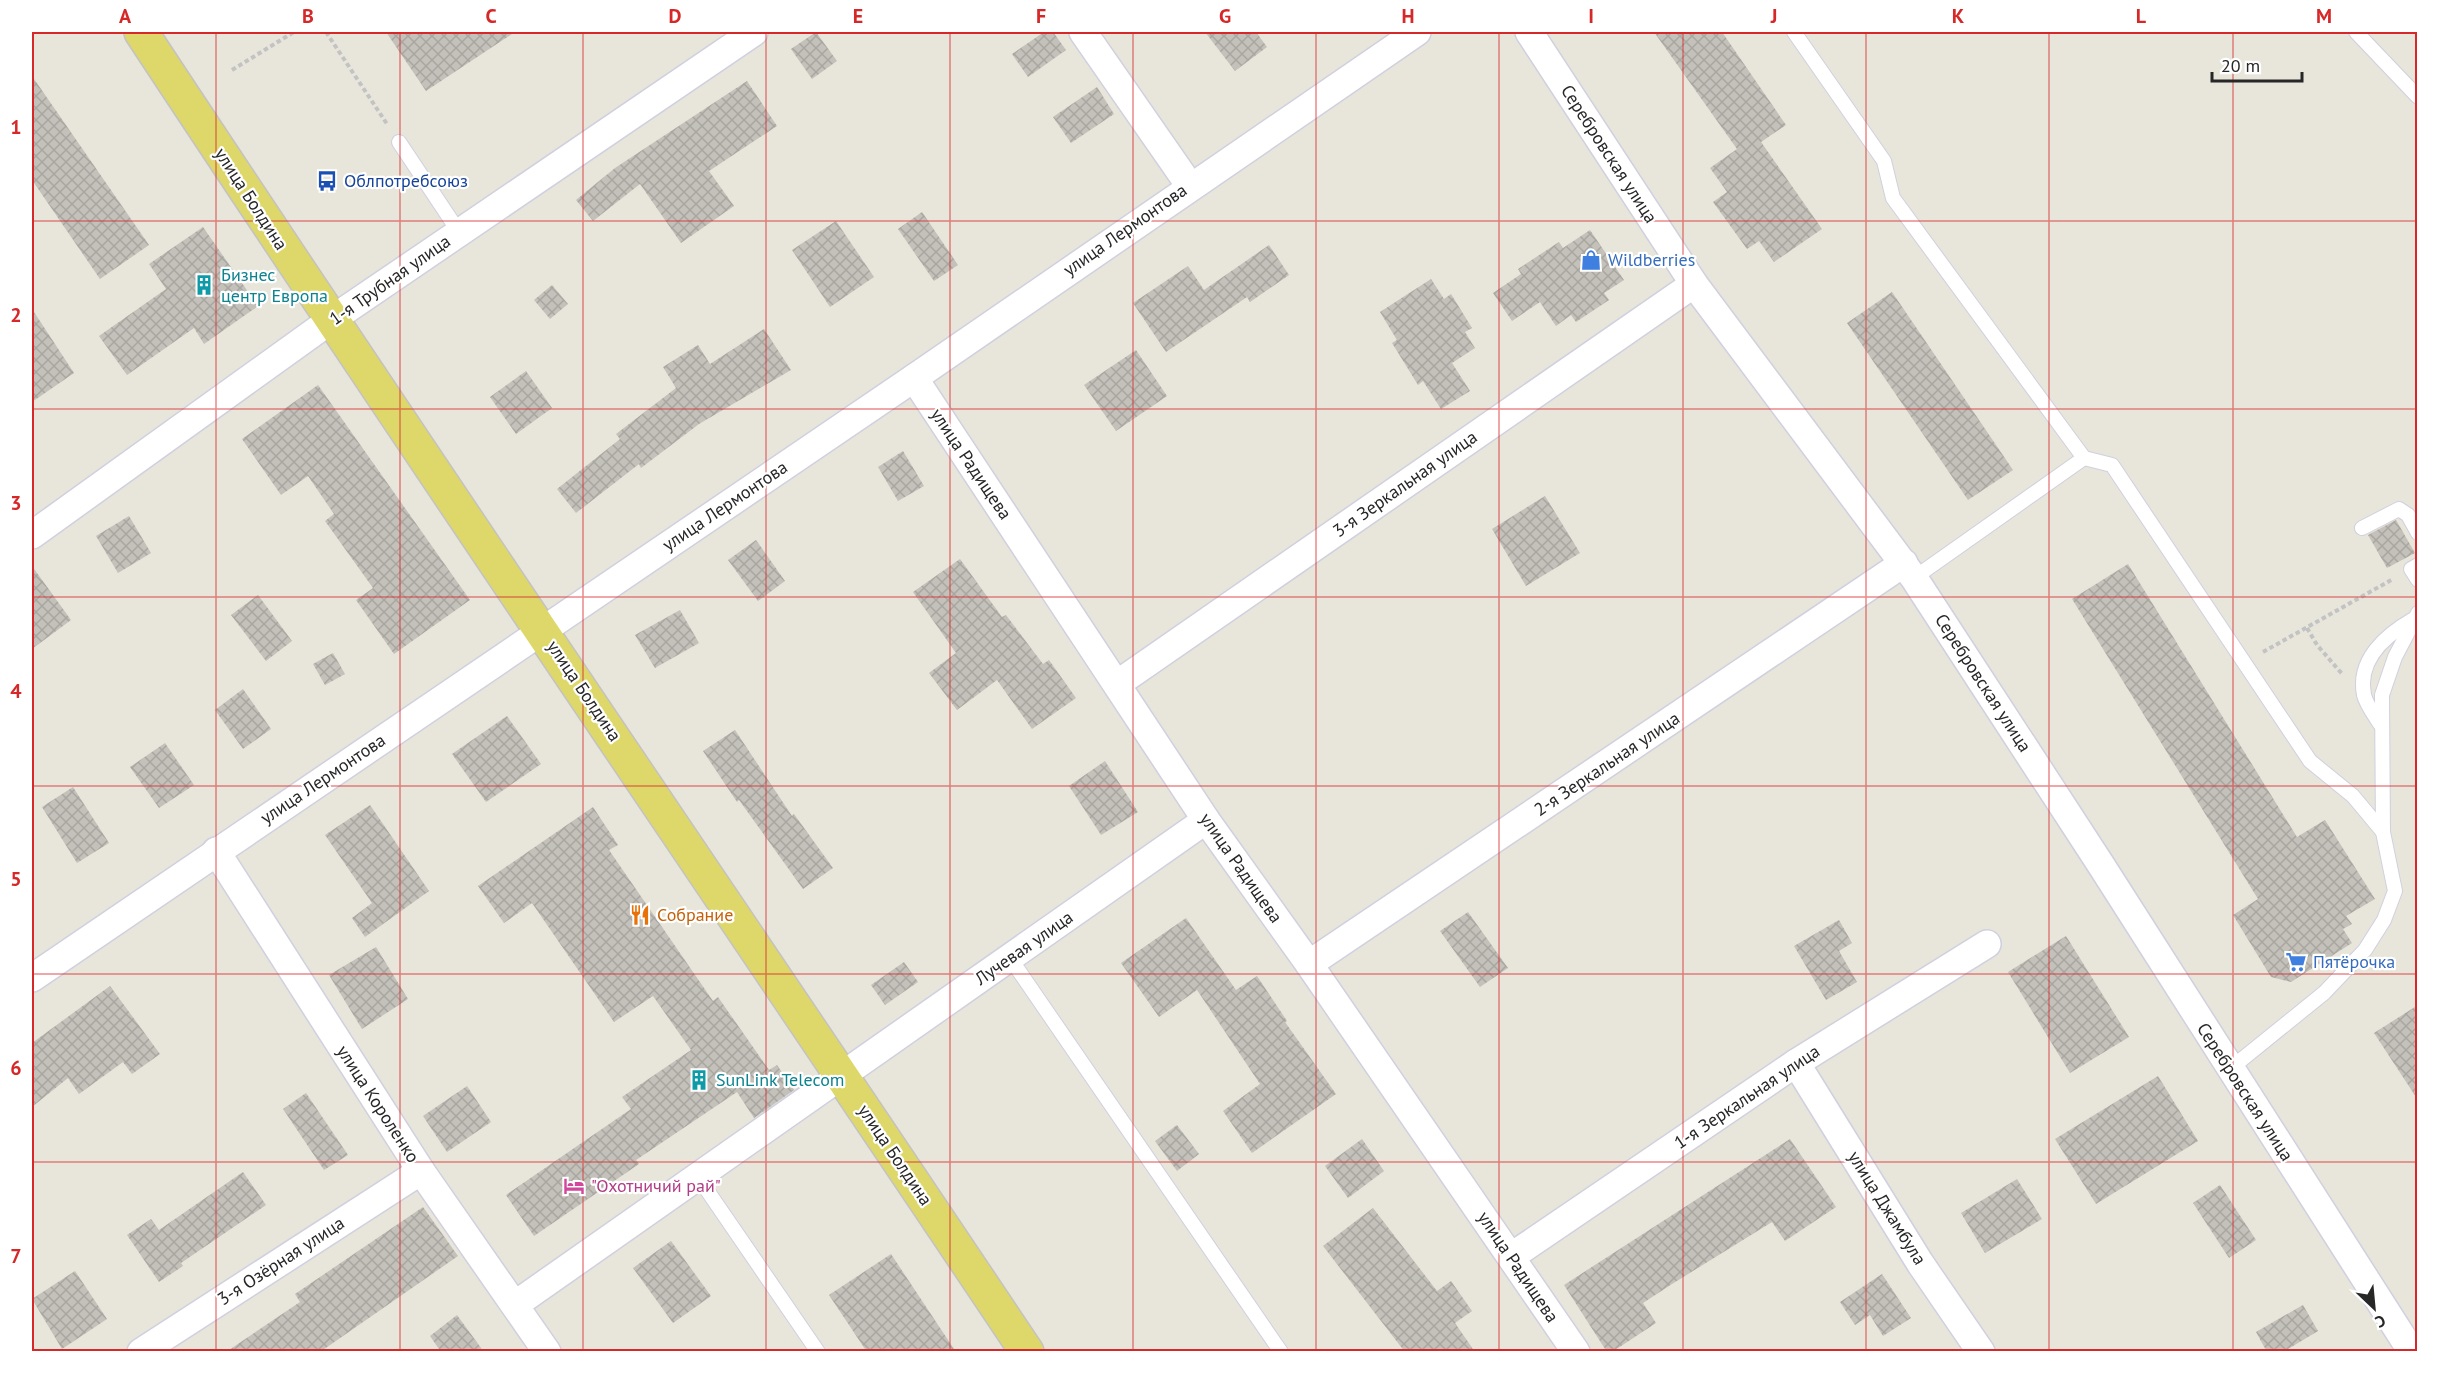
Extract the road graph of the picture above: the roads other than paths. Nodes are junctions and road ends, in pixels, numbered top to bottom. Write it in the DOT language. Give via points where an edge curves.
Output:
graph roads {
  1 [pos="141,32"];
  2 [pos="754,32"];
  3 [pos="1083,32"];
  4 [pos="1417,32"];
  5 [pos="1529,32"];
  6 [pos="1794,32"];
  7 [pos="2356,32"];
  8 [pos="2418,97"];
  9 [pos="399,142"];
  10 [pos="1190,186"];
  11 [pos="459,232"];
  12 [pos="1694,284"];
  13 [pos="331,320"];
  14 [pos="914,378"];
  15 [pos="2084,458"];
  16 [pos="2362,528"];
  17 [pos="2418,533"];
  18 [pos="32,535"];
  19 [pos="1909,571"];
  20 [pos="2415,616"];
  21 [pos="543,631"];
  22 [pos="1117,684"];
  23 [pos="2380,724"];
  24 [pos="1206,820"];
  25 [pos="2383,832"];
  26 [pos="216,851"];
  27 [pos="1987,944"];
  28 [pos="1010,958"];
  29 [pos="1310,964"];
  30 [pos="32,978"];
  31 [pos="1796,1063"];
  32 [pos="2230,1069"];
  33 [pos="842,1075"];
  34 [pos="421,1171"];
  35 [pos="698,1177"];
  36 [pos="1512,1256"];
  37 [pos="516,1304"];
  38 [pos="141,1352"];
  39 [pos="547,1352"];
  40 [pos="818,1352"];
  41 [pos="1027,1352"];
  42 [pos="1281,1352"];
  43 [pos="1576,1352"];
  44 [pos="1981,1352"];
  45 [pos="2412,1352"];
  1 -- 13 [label="main road, улица Болдина"];
  2 -- 11 [label="street, 1-я Трубная улица"];
  3 -- 10 [label="street"];
  4 -- 10 [label="street, улица Лермонтова"];
  5 -- 12 [label="street, Серебровская улица"];
  6 -- 15 [label="lane" via="1884,160 1893,198"];
  7 -- 8 [label="lane"];
  9 -- 11 [label="lane"];
  10 -- 14 [label="street, улица Лермонтова"];
  11 -- 13 [label="street, 1-я Трубная улица"];
  12 -- 19 [label="street, Серебровская улица"];
  12 -- 22 [label="street, 3-я Зеркальная улица"];
  13 -- 18 [label="street, 1-я Трубная улица"];
  13 -- 21 [label="main road, улица Болдина"];
  14 -- 21 [label="street, улица Лермонтова"];
  14 -- 22 [label="street, улица Радищева"];
  15 -- 19 [label="lane"];
  15 -- 25 [label="lane" via="2112,465 2310,761 2353,796"];
  16 -- 17 [label="lane" via="2399,509 2408,515"];
  19 -- 29 [label="street, 2-я Зеркальная улица"];
  19 -- 32 [label="street, Серебровская улица"];
  20 -- 23 [label="lane" via="2382,695"];
  20 -- 23 [label="lane" via="2392,631 2365,666 2364,695"];
  21 -- 26 [label="street, улица Лермонтова"];
  21 -- 33 [label="main road, улица Болдина"];
  22 -- 24 [label="street, улица Радищева"];
  23 -- 25 [label="lane"];
  24 -- 28 [label="street, Лучевая улица"];
  24 -- 29 [label="street, улица Радищева"];
  25 -- 32 [label="lane" via="2395,891 2375,935 2324,993"];
  26 -- 30 [label="street, улица Лермонтова"];
  26 -- 34 [label="street, улица Короленко"];
  27 -- 31 [label="street, 1-я Зеркальная улица"];
  28 -- 33 [label="street, Лучевая улица"];
  28 -- 42 [label="lane"];
  29 -- 36 [label="street, улица Радищева"];
  31 -- 36 [label="street, 1-я Зеркальная улица"];
  31 -- 44 [label="street, улица Джамбула" via="1920,1263"];
  32 -- 45 [label="street, Серебровская улица"];
  33 -- 35 [label="street, Лучевая улица"];
  33 -- 41 [label="main road, улица Болдина"];
  34 -- 37 [label="street, улица Короленко"];
  34 -- 38 [label="street, 3-я Озёрная улица"];
  35 -- 37 [label="street, Лучевая улица"];
  35 -- 40 [label="lane"];
  36 -- 43 [label="street, улица Радищева"];
  37 -- 39 [label="street, улица Короленко"];
}
